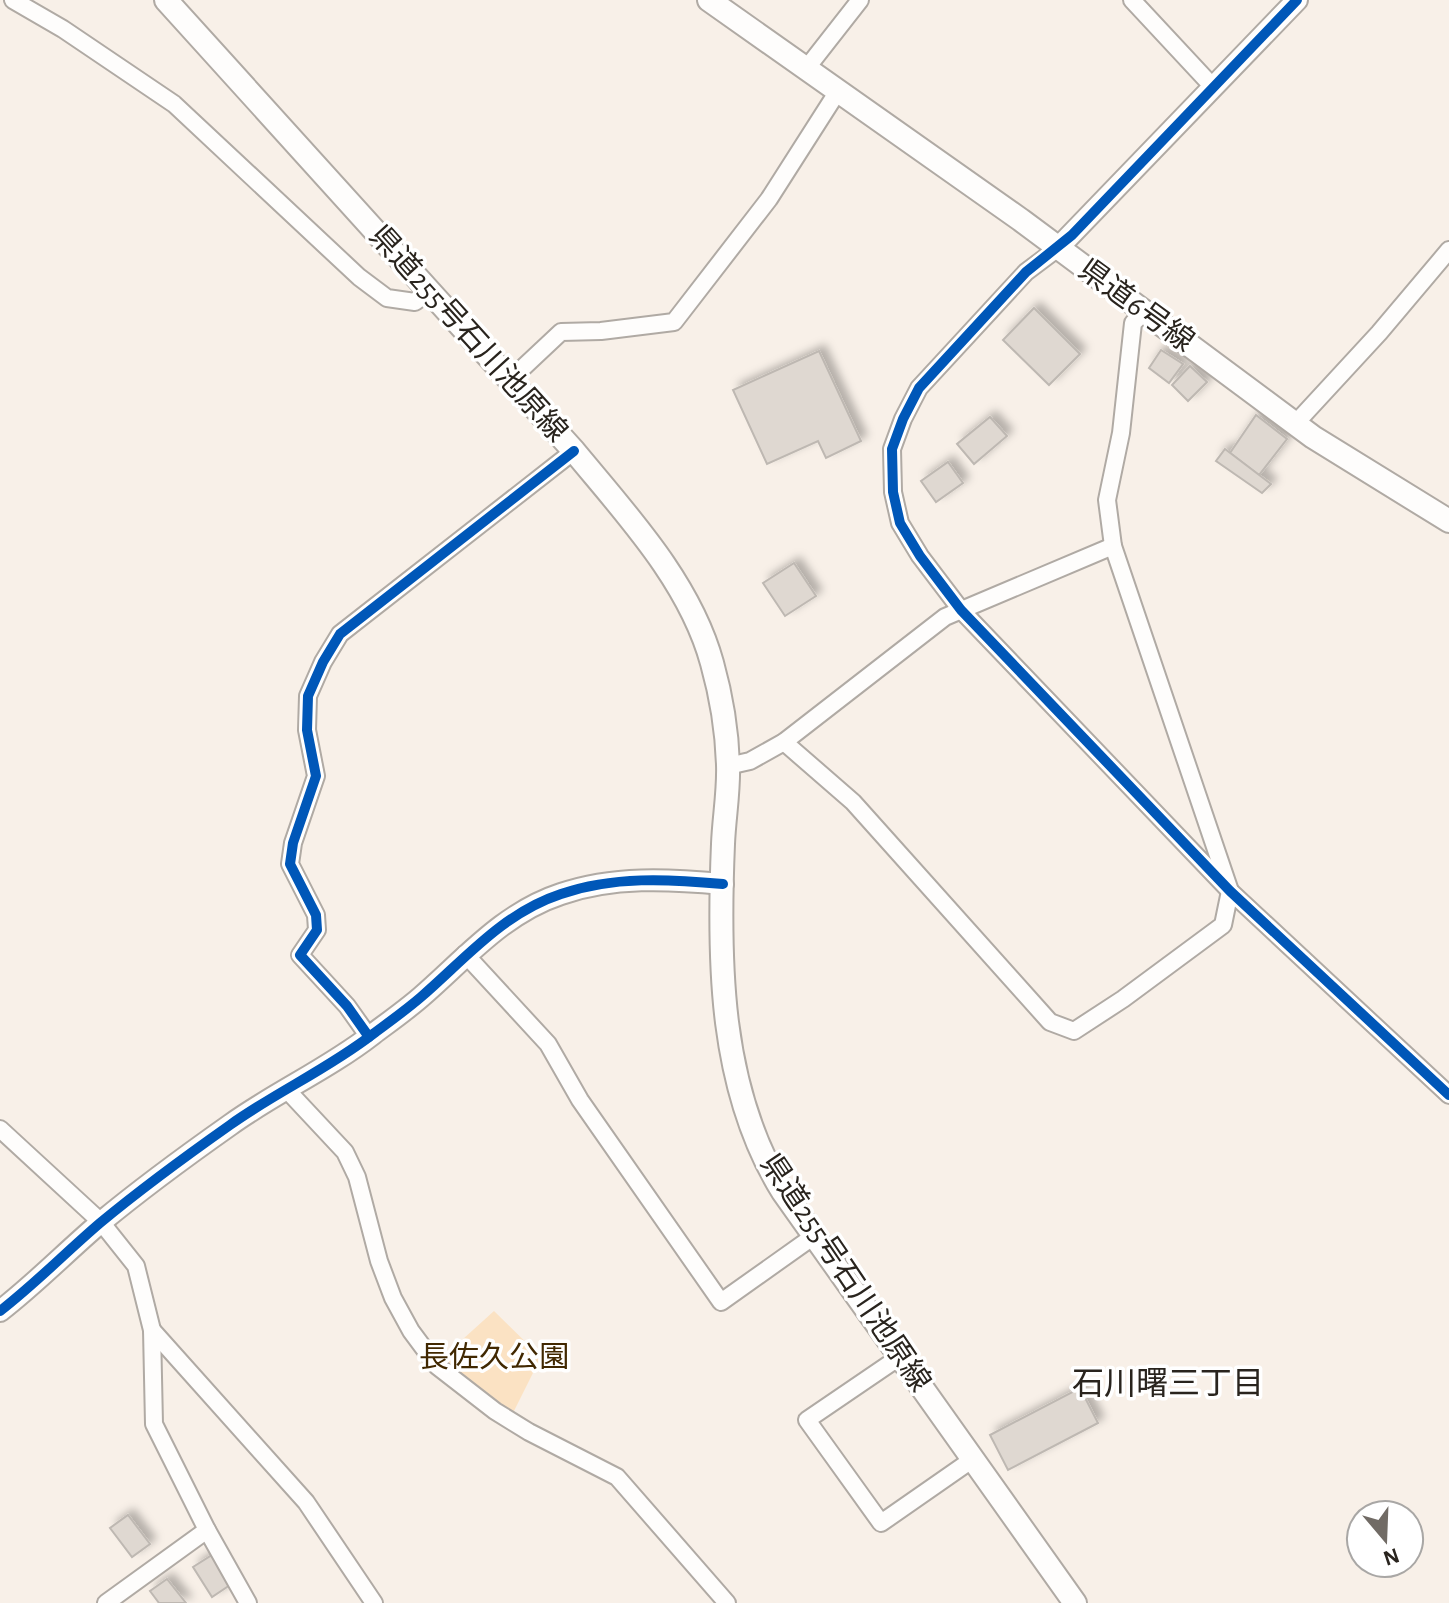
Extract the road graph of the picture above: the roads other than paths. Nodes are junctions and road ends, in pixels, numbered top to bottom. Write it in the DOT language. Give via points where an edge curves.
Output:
graph roads {
  1 [pos="13,0"];
  2 [pos="166,0"];
  3 [pos="709,0"];
  4 [pos="860,0"];
  5 [pos="1297,0"];
  6 [pos="1136,2"];
  7 [pos="806,69"];
  8 [pos="1214,88"];
  9 [pos="838,91"];
  10 [pos="1058,248"];
  11 [pos="1449,250"];
  12 [pos="429,291"];
  13 [pos="1144,312"];
  14 [pos="511,379"];
  15 [pos="1295,424"];
  16 [pos="574,451"];
  17 [pos="1449,521"];
  18 [pos="1113,546"];
  19 [pos="961,610"];
  20 [pos="784,742"];
  21 [pos="728,766"];
  22 [pos="723,884"];
  23 [pos="1230,891"];
  24 [pos="465,954"];
  25 [pos="369,1037"];
  26 [pos="287,1090"];
  27 [pos="1448,1092"];
  28 [pos="0,1129"];
  29 [pos="101,1222"];
  30 [pos="814,1236"];
  31 [pos="0,1311"];
  32 [pos="152,1330"];
  33 [pos="901,1356"];
  34 [pos="973,1459"];
  35 [pos="207,1530"];
  36 [pos="106,1603"];
  37 [pos="248,1603"];
  38 [pos="374,1603"];
  39 [pos="727,1603"];
  40 [pos="1075,1603"];
  1 -- 12 [label="street" via="174,104 387,298 415,302"];
  2 -- 12 [label="main road, 県道255号石川池原線"];
  3 -- 7 [label="main road, 県道6号線"];
  4 -- 7 [label="street"];
  5 -- 8 [label="street"];
  6 -- 8 [label="street"];
  7 -- 9 [label="main road, 県道6号線"];
  8 -- 10 [label="street"];
  9 -- 10 [label="main road, 県道6号線"];
  9 -- 14 [label="street" via="769,199 674,322 561,332"];
  10 -- 13 [label="main road, 県道6号線"];
  10 -- 19 [label="street" via="1026,272 919,388 892,449 900,523"];
  11 -- 15 [label="street"];
  12 -- 14 [label="main road, 県道255号石川池原線"];
  13 -- 15 [label="main road, 県道6号線"];
  13 -- 18 [label="street" via="1133,323 1121,433 1107,500"];
  14 -- 16 [label="main road, 県道255号石川池原線"];
  15 -- 17 [label="main road, 県道6号線"];
  16 -- 21 [label="main road, 県道255号石川池原線" via="635,525 700,627 719,692"];
  16 -- 25 [label="street" via="340,634 308,696 307,730 316,776 290,864 316,915 317,930 300,955"];
  18 -- 19 [label="street"];
  18 -- 23 [label="street"];
  19 -- 20 [label="street"];
  19 -- 23 [label="street"];
  20 -- 21 [label="street" via="750,761"];
  20 -- 23 [label="street" via="853,802 1050,1022 1074,1031 1223,925"];
  21 -- 22 [label="main road, 県道255号石川池原線"];
  22 -- 24 [label="street" via="675,880 584,887 499,926"];
  22 -- 30 [label="main road, 県道255号石川池原線" via="725,1019 741,1090 767,1167"];
  23 -- 27 [label="street"];
  24 -- 25 [label="street"];
  24 -- 30 [label="street" via="548,1044 580,1100 721,1302"];
  25 -- 26 [label="street"];
  26 -- 29 [label="street" via="233,1123"];
  26 -- 39 [label="street" via="345,1152 393,1298 437,1366 529,1432 617,1477"];
  28 -- 29 [label="street"];
  29 -- 31 [label="street"];
  29 -- 32 [label="street" via="136,1266"];
  30 -- 33 [label="main road, 県道255号石川池原線"];
  32 -- 35 [label="street" via="154,1424"];
  32 -- 38 [label="street" via="306,1502"];
  33 -- 34 [label="main road, 県道255号石川池原線"];
  33 -- 34 [label="street" via="807,1420 881,1523"];
  34 -- 40 [label="main road, 県道255号石川池原線"];
  35 -- 36 [label="street"];
  35 -- 37 [label="street"];
}
